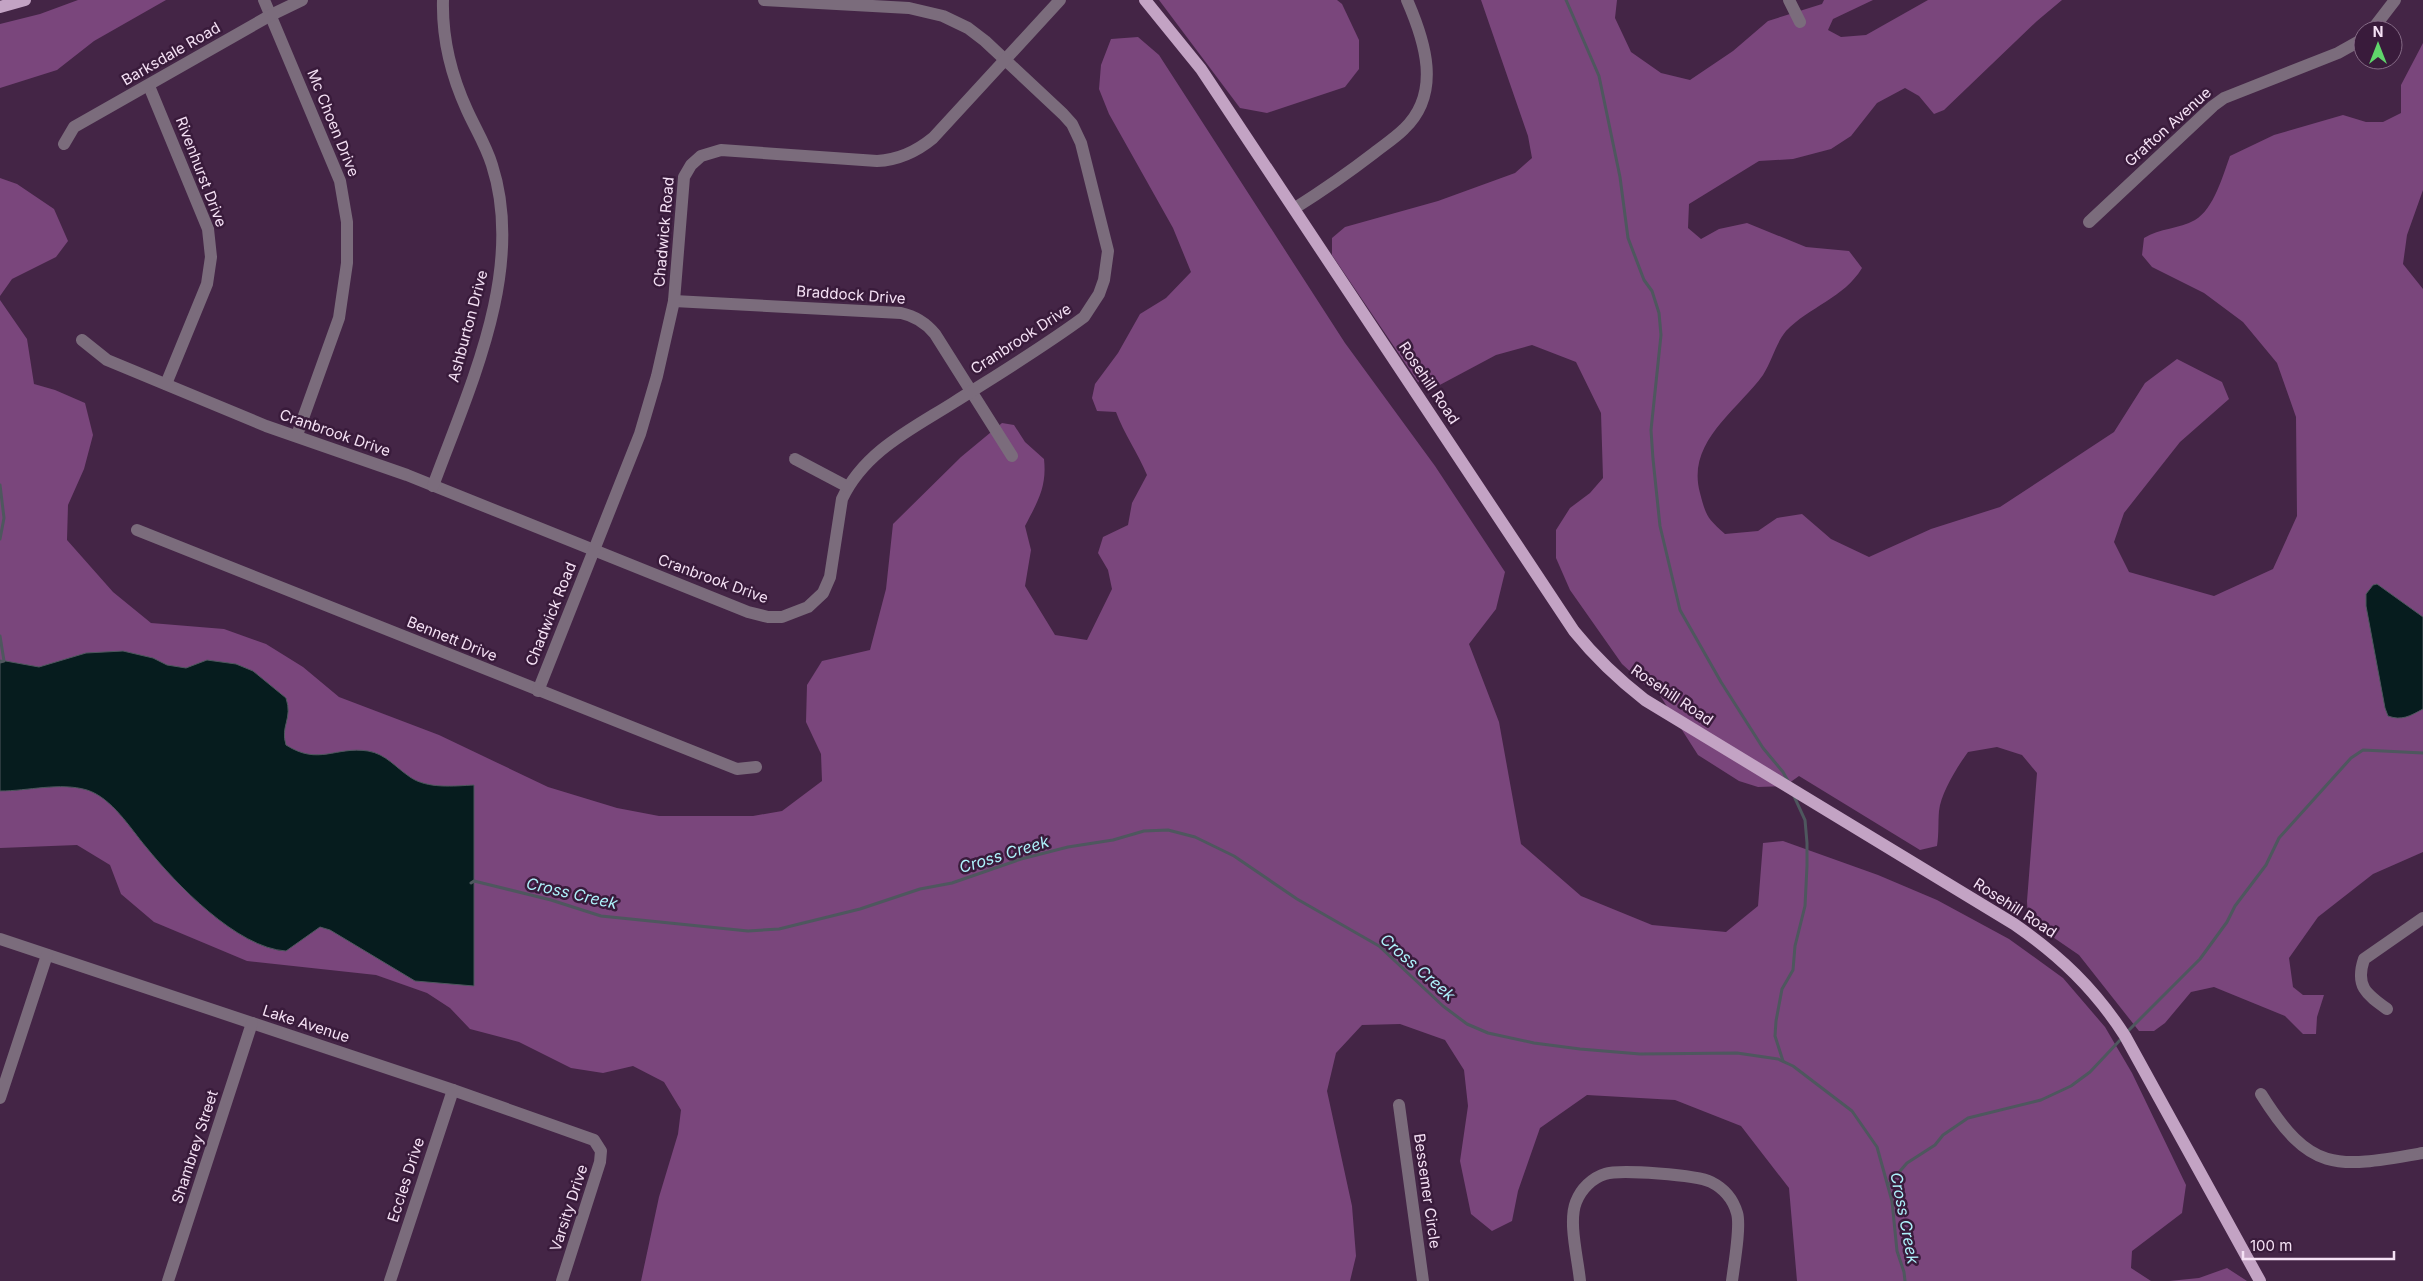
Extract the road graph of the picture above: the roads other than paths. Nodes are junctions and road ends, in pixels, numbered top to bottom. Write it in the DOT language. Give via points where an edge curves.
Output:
graph roads {
  1 [pos="25,0"];
  2 [pos="264,0"];
  3 [pos="302,0"];
  4 [pos="443,0"];
  5 [pos="764,0"];
  6 [pos="1060,0"];
  7 [pos="1145,0"];
  8 [pos="1407,0"];
  9 [pos="1789,0"];
  10 [pos="2395,0"];
  11 [pos="0,7"];
  12 [pos="271,15"];
  13 [pos="2380,20"];
  14 [pos="1800,22"];
  15 [pos="2353,45"];
  16 [pos="1005,60"];
  17 [pos="149,86"];
  18 [pos="64,144"];
  19 [pos="1295,208"];
  20 [pos="2088,222"];
  21 [pos="674,301"];
  22 [pos="82,340"];
  23 [pos="166,384"];
  24 [pos="971,391"];
  25 [pos="297,435"];
  26 [pos="1012,456"];
  27 [pos="795,459"];
  28 [pos="433,486"];
  29 [pos="848,487"];
  30 [pos="138,530"];
  31 [pos="594,550"];
  32 [pos="538,692"];
  33 [pos="756,767"];
  34 [pos="2423,918"];
  35 [pos="0,939"];
  36 [pos="47,955"];
  37 [pos="2387,1009"];
  38 [pos="252,1023"];
  39 [pos="453,1090"];
  40 [pos="2260,1094"];
  41 [pos="0,1098"];
  42 [pos="1399,1105"];
  43 [pos="599,1145"];
  44 [pos="2423,1153"];
  45 [pos="168,1281"];
  46 [pos="390,1281"];
  47 [pos="562,1281"];
  48 [pos="1423,1281"];
  49 [pos="1580,1281"];
  50 [pos="1732,1281"];
  51 [pos="2260,1281"];
  1 -- 11 [label="main road"];
  2 -- 12 [label="street, Mc Choen Drive"];
  3 -- 12 [label="street, Barksdale Road"];
  4 -- 28 [label="street, Ashburton Drive" via="448,56 497,184 502,246 499,281 484,341"];
  5 -- 16 [label="street" via="923,10 968,28"];
  6 -- 16 [label="street, Chadwick Road"];
  7 -- 19 [label="main road, Rosehill Road" via="1202,69"];
  8 -- 19 [label="street" via="1423,40 1426,60 1427,83 1416,114 1405,129"];
  9 -- 14 [label="street"];
  10 -- 13 [label="street"];
  12 -- 17 [label="street, Barksdale Road"];
  12 -- 25 [label="street, Mc Choen Drive" via="340,181 347,222 348,263 339,318"];
  15 -- 20 [label="street, Grafton Avenue" via="2224,98"];
  16 -- 21 [label="street, Chadwick Road" via="933,138 898,158 877,160 720,150 701,156 691,165 683,184"];
  16 -- 24 [label="street, Cranbrook Drive" via="1063,114 1075,130 1108,252 1099,294 1084,317"];
  17 -- 18 [label="street, Barksdale Road" via="74,127"];
  17 -- 23 [label="street, Rivenhurst Drive" via="204,216 211,243 206,284"];
  19 -- 51 [label="main road, Rosehill Road" via="1574,631 1592,652 1645,700 2014,924 2074,970 2099,998 2125,1036"];
  21 -- 24 [label="street, Braddock Drive" via="908,314 931,329"];
  21 -- 31 [label="street, Chadwick Road" via="640,434"];
  22 -- 23 [label="street, Cranbrook Drive" via="107,360"];
  23 -- 25 [label="street, Cranbrook Drive" via="266,426"];
  24 -- 26 [label="street, Braddock Drive"];
  24 -- 29 [label="street, Cranbrook Drive" via="886,445 866,463"];
  25 -- 28 [label="street, Cranbrook Drive"];
  27 -- 29 [label="street"];
  28 -- 31 [label="street, Cranbrook Drive"];
  29 -- 31 [label="street, Cranbrook Drive" via="839,512 827,587 808,607 782,617 748,612"];
  30 -- 32 [label="street, Bennett Drive"];
  31 -- 32 [label="street, Chadwick Road"];
  32 -- 33 [label="street, Bennett Drive" via="737,769"];
  34 -- 37 [label="street" via="2364,959 2360,977 2362,986 2370,998"];
  35 -- 36 [label="street, Lake Avenue"];
  36 -- 38 [label="street, Lake Avenue"];
  36 -- 41 [label="street"];
  38 -- 39 [label="street, Lake Avenue"];
  38 -- 45 [label="street, Shambrey Street"];
  39 -- 43 [label="street, Lake Avenue" via="594,1140"];
  39 -- 46 [label="street, Eccles Drive"];
  40 -- 44 [label="street" via="2296,1142 2324,1159 2350,1164 2368,1163"];
  42 -- 48 [label="street, Bessemer Circle"];
  43 -- 47 [label="street, Varsity Drive" via="598,1171"];
  49 -- 50 [label="street" via="1573,1221 1576,1200 1594,1179 1620,1171 1698,1178 1723,1190 1732,1200 1738,1220"];
}
